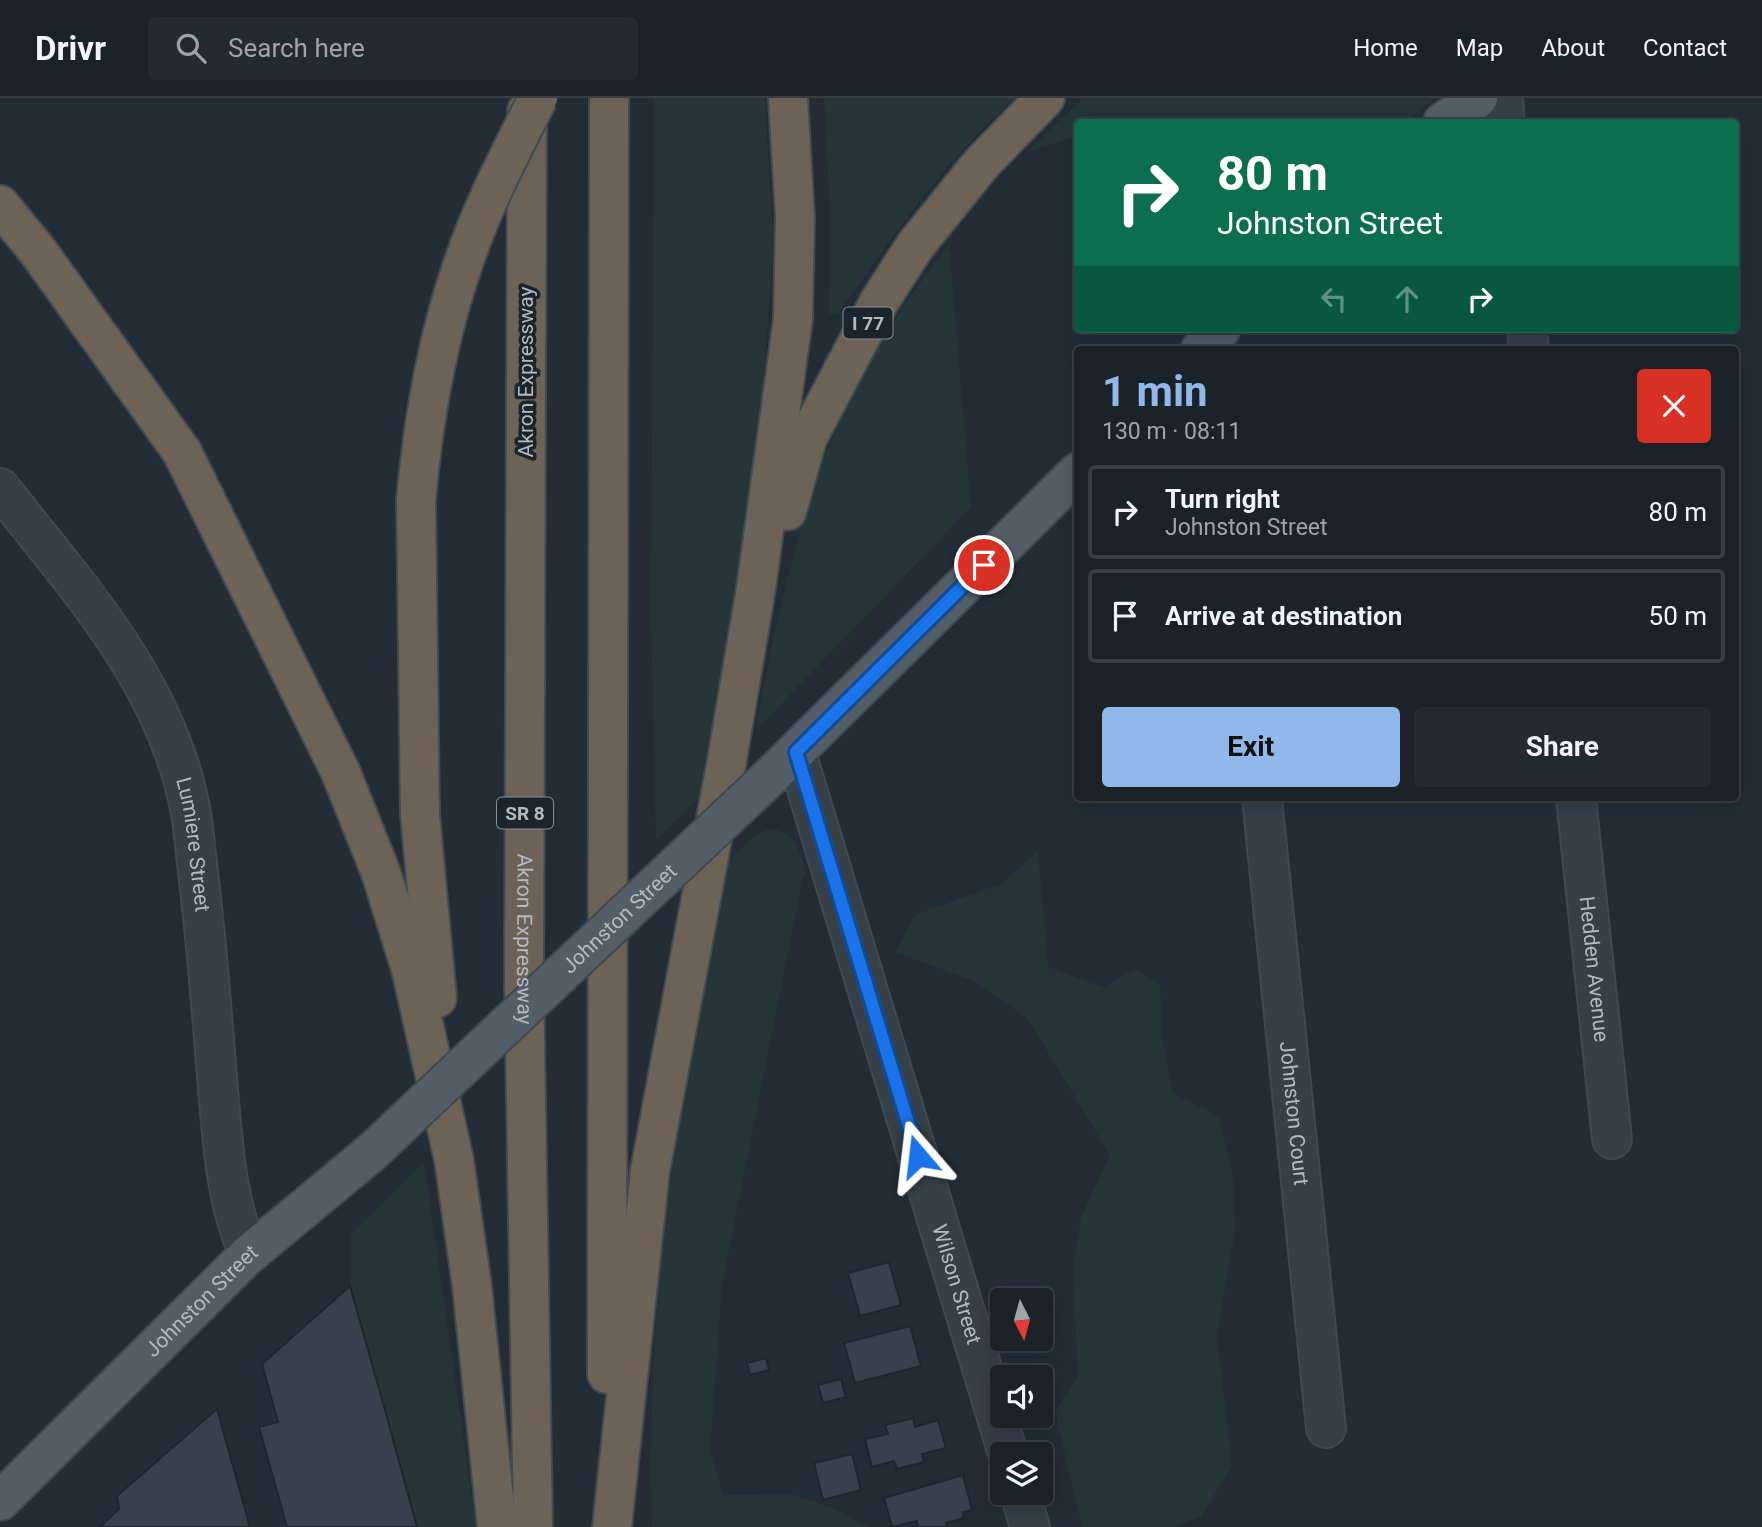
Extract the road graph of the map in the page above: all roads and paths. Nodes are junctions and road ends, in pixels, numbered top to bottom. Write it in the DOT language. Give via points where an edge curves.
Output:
graph roads {
  1 [pos="527,98"];
  2 [pos="538,98"];
  3 [pos="609,98"];
  4 [pos="788,98"];
  5 [pos="1045,98"];
  6 [pos="1478,98"];
  7 [pos="1503,98"];
  8 [pos="1447,119"];
  9 [pos="1505,119"];
  10 [pos="0,205"];
  11 [pos="1218,333"];
  12 [pos="1204,346"];
  13 [pos="1074,475"];
  14 [pos="0,488"];
  15 [pos="757,588"];
  16 [pos="785,763"];
  17 [pos="1262,801"];
  18 [pos="1576,801"];
  19 [pos="1612,1139"];
  20 [pos="454,1160"];
  21 [pos="249,1254"];
  22 [pos="1326,1428"];
  23 [pos="1004,1442"];
  24 [pos="0,1500"];
  25 [pos="1024,1505"];
  26 [pos="497,1527"];
  27 [pos="533,1527"];
  28 [pos="610,1527"];
  29 [pos="1030,1527"];
  1 -- 27 [label="highway, Akron Expressway / SR 8" via="524,979"];
  2 -- 20 [label="highway, bridge" via="463,264 444,330 416,500 420,814"];
  3 -- 28 [label="highway"];
  4 -- 15 [label="highway" via="795,217 793,319"];
  5 -- 15 [label="highway, I 77" via="981,164 915,246 879,302 807,439 785,517"];
  6 -- 8 [label="main road"];
  7 -- 9 [label="street"];
  10 -- 20 [label="highway" via="182,452 341,774 381,873 411,969"];
  11 -- 12 [label="main road"];
  13 -- 16 [label="main road, Johnston Street"];
  14 -- 21 [label="street, Lumiere Street" via="138,669 175,750 189,804 200,887 226,1172 236,1223"];
  15 -- 28 [label="highway" via="650,1171"];
  16 -- 21 [label="main road, Johnston Street, bridge" via="372,1152"];
  16 -- 23 [label="street, Wilson Street"];
  17 -- 22 [label="street, Johnston Court"];
  18 -- 19 [label="street, Hedden Avenue"];
  20 -- 26 [label="highway"];
  21 -- 24 [label="main road, Johnston Street"];
  25 -- 29 [label="street"];
}
